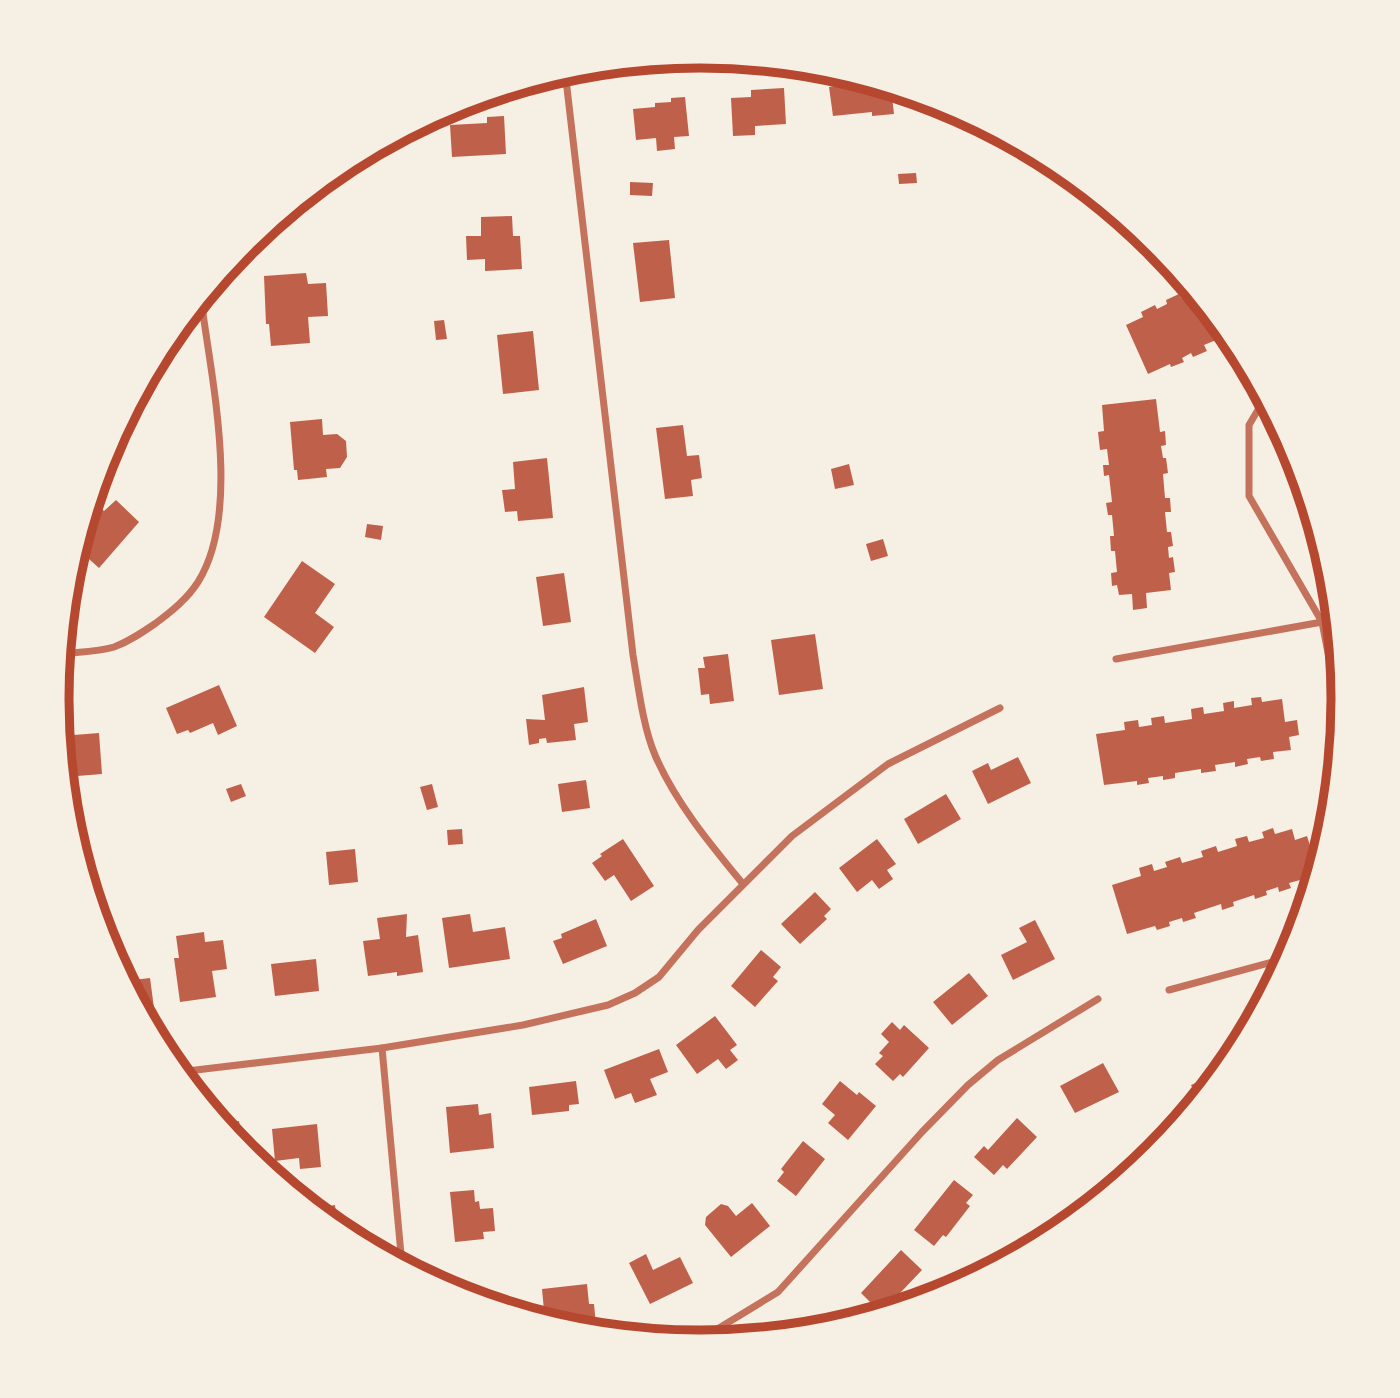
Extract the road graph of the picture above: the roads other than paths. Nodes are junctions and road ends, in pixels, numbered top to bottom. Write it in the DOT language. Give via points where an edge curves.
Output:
graph roads {
  1 [pos="566,83"];
  2 [pos="203,312"];
  3 [pos="1259,408"];
  4 [pos="1322,622"];
  5 [pos="72,653"];
  6 [pos="1329,658"];
  7 [pos="1116,659"];
  8 [pos="1000,708"];
  9 [pos="743,884"];
  10 [pos="1273,962"];
  11 [pos="1169,990"];
  12 [pos="1098,999"];
  13 [pos="382,1048"];
  14 [pos="191,1071"];
  15 [pos="401,1254"];
  16 [pos="717,1329"];
  1 -- 9 [label="street" via="640,698 654,755 694,823"];
  2 -- 5 [label="street" via="222,492 213,548 198,581 179,606 140,635 113,647"];
  3 -- 4 [label="street" via="1249,425 1249,496"];
  4 -- 6 [label="street"];
  4 -- 7 [label="street"];
  8 -- 9 [label="street" via="888,764 792,835"];
  9 -- 13 [label="street" via="659,976 635,993 608,1005 523,1025"];
  10 -- 11 [label="street"];
  12 -- 16 [label="street" via="978,1077 922,1132 778,1292"];
  13 -- 14 [label="street"];
  13 -- 15 [label="street"];
}
